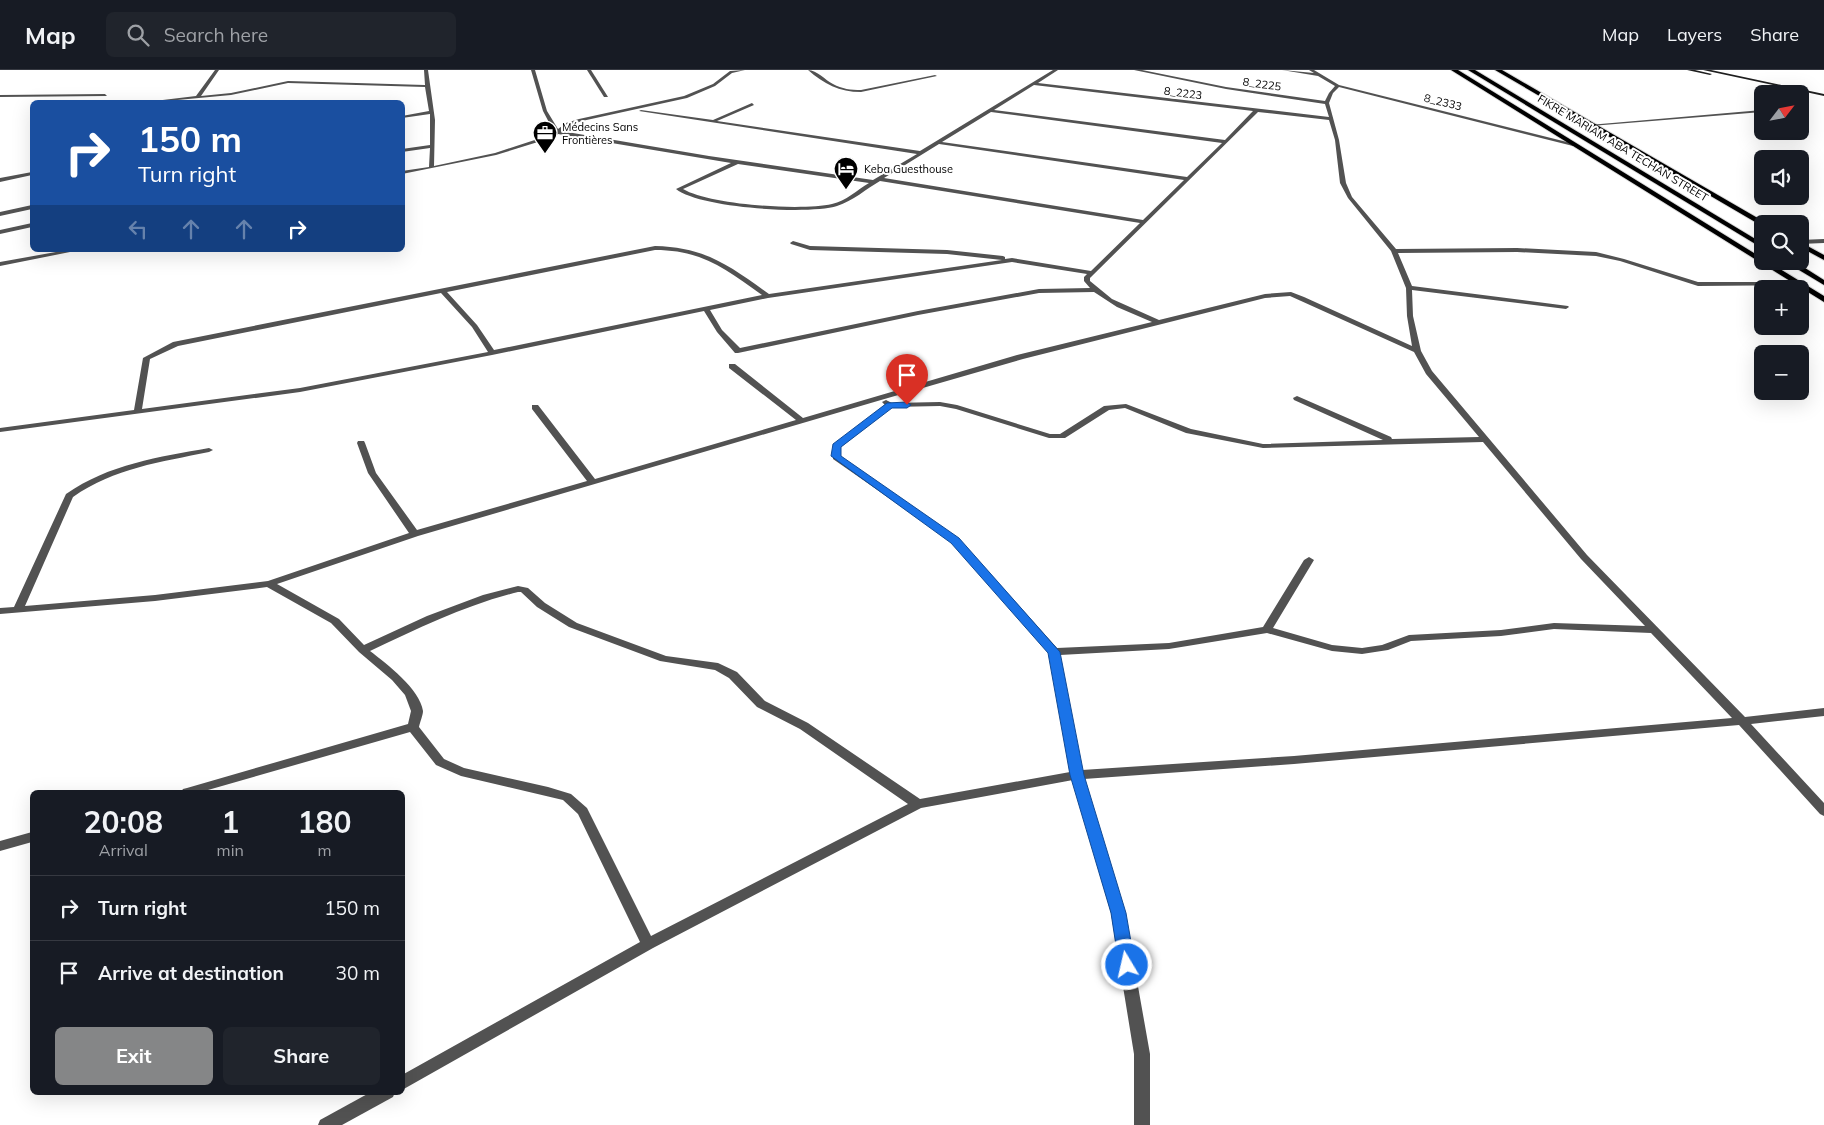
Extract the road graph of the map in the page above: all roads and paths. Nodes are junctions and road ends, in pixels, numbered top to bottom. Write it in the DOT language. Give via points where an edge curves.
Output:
graph roads {
  1 [pos="217,70"];
  2 [pos="426,70"];
  3 [pos="533,70"];
  4 [pos="588,70"];
  5 [pos="743,70"];
  6 [pos="810,70"];
  7 [pos="1056,70"];
  8 [pos="1136,70"];
  9 [pos="1284,70"];
  10 [pos="1311,70"];
  11 [pos="1454,70"];
  12 [pos="1471,70"];
  13 [pos="1498,70"];
  14 [pos="1689,70"];
  15 [pos="1705,70"];
  16 [pos="1319,75"];
  17 [pos="934,76"];
  18 [pos="1034,84"];
  19 [pos="1758,85"];
  20 [pos="426,86"];
  21 [pos="1338,86"];
  22 [pos="1818,94"];
  23 [pos="105,95"];
  24 [pos="1824,95"];
  25 [pos="0,96"];
  26 [pos="606,96"];
  27 [pos="1810,96"];
  28 [pos="197,98"];
  29 [pos="1824,99"];
  30 [pos="172,100"];
  31 [pos="206,100"];
  32 [pos="1327,103"];
  33 [pos="752,104"];
  34 [pos="634,110"];
  35 [pos="991,111"];
  36 [pos="1256,111"];
  37 [pos="1754,111"];
  38 [pos="432,112"];
  39 [pos="405,116"];
  40 [pos="1330,119"];
  41 [pos="712,121"];
  42 [pos="1591,125"];
  43 [pos="557,132"];
  44 [pos="0,137"];
  45 [pos="7,137"];
  46 [pos="1226,142"];
  47 [pos="939,143"];
  48 [pos="1573,145"];
  49 [pos="432,146"];
  50 [pos="405,150"];
  51 [pos="922,152"];
  52 [pos="737,162"];
  53 [pos="431,168"];
  54 [pos="405,172"];
  55 [pos="30,174"];
  56 [pos="1188,178"];
  57 [pos="0,180"];
  58 [pos="876,180"];
  59 [pos="30,208"];
  60 [pos="0,214"];
  61 [pos="1754,218"];
  62 [pos="1144,222"];
  63 [pos="30,225"];
  64 [pos="0,232"];
  65 [pos="1754,241"];
  66 [pos="1824,241"];
  67 [pos="1809,242"];
  68 [pos="793,243"];
  69 [pos="1809,249"];
  70 [pos="1394,251"];
  71 [pos="65,252"];
  72 [pos="1824,258"];
  73 [pos="1012,260"];
  74 [pos="0,264"];
  75 [pos="1803,270"];
  76 [pos="1092,273"];
  77 [pos="1792,280"];
  78 [pos="1754,283"];
  79 [pos="1824,283"];
  80 [pos="1409,288"];
  81 [pos="1093,290"];
  82 [pos="443,291"];
  83 [pos="1809,291"];
  84 [pos="768,296"];
  85 [pos="1824,300"];
  86 [pos="1566,307"];
  87 [pos="706,308"];
  88 [pos="1158,322"];
  89 [pos="1417,352"];
  90 [pos="492,353"];
  91 [pos="732,366"];
  92 [pos="878,398"];
  93 [pos="1297,398"];
  94 [pos="890,405"];
  95 [pos="534,408"];
  96 [pos="138,412"];
  97 [pos="800,420"];
  98 [pos="0,430"];
  99 [pos="1485,439"];
  100 [pos="1391,440"];
  101 [pos="361,443"];
  102 [pos="209,450"];
  103 [pos="592,481"];
  104 [pos="415,534"];
  105 [pos="1309,560"];
  106 [pos="268,584"];
  107 [pos="18,610"];
  108 [pos="0,611"];
  109 [pos="1266,630"];
  110 [pos="1654,630"];
  111 [pos="363,650"];
  112 [pos="1054,652"];
  113 [pos="1824,712"];
  114 [pos="1742,721"];
  115 [pos="413,727"];
  116 [pos="1077,775"];
  117 [pos="193,790"];
  118 [pos="918,804"];
  119 [pos="1824,811"];
  120 [pos="30,838"];
  121 [pos="0,846"];
  122 [pos="648,944"];
  123 [pos="405,1082"];
  124 [pos="381,1095"];
  125 [pos="326,1125"];
  126 [pos="1142,1125"];
  1 -- 28 [label="street"];
  2 -- 20 [label="street"];
  3 -- 43 [label="street" via="545,111"];
  4 -- 26 [label="street"];
  5 -- 34 [label="street" via="731,72 714,85 685,97"];
  6 -- 17 [label="street" via="838,90 849,92"];
  7 -- 18 [label="street"];
  8 -- 32 [label="street, 8_2225"];
  9 -- 16 [label="street"];
  10 -- 16 [label="street, 8_2333"];
  11 -- 48 [label="main road"];
  12 -- 65 [label="main road, FIKRE MARIAM ABA TECHAN STREET"];
  13 -- 42 [label="main road, FIKRE MARIAM ABA TECHAN STREET"];
  14 -- 19 [label="main road"];
  15 -- 22 [label="main road"];
  16 -- 21 [label="street, 8_2333"];
  18 -- 35 [label="street"];
  18 -- 36 [label="street, 8_2223"];
  20 -- 28 [label="street" via="288,82 243,93"];
  20 -- 38 [label="street"];
  21 -- 32 [label="street"];
  21 -- 48 [label="street, 8_2333"];
  22 -- 24 [label="main road"];
  22 -- 27 [label="main road"];
  23 -- 25 [label="street"];
  27 -- 29 [label="main road"];
  28 -- 30 [label="street"];
  28 -- 31 [label="street"];
  32 -- 40 [label="street"];
  33 -- 41 [label="street"];
  34 -- 41 [label="street"];
  34 -- 43 [label="street" via="568,124"];
  35 -- 46 [label="street"];
  35 -- 47 [label="street"];
  36 -- 40 [label="street, 8_2223"];
  36 -- 46 [label="street"];
  37 -- 42 [label="street"];
  38 -- 39 [label="street"];
  38 -- 49 [label="street"];
  40 -- 70 [label="street" via="1338,140 1343,183 1350,197"];
  41 -- 51 [label="street"];
  42 -- 61 [label="main road, FIKRE MARIAM ABA TECHAN STREET"];
  43 -- 52 [label="street"];
  43 -- 53 [label="street" via="527,145"];
  44 -- 45 [label="street"];
  46 -- 56 [label="street"];
  47 -- 51 [label="street"];
  47 -- 56 [label="street"];
  48 -- 77 [label="main road"];
  49 -- 50 [label="street"];
  49 -- 53 [label="street"];
  51 -- 58 [label="street"];
  52 -- 58 [label="street"];
  52 -- 58 [label="street" via="679,189 682,194 695,198 803,208 833,205"];
  53 -- 54 [label="street"];
  55 -- 57 [label="street"];
  56 -- 62 [label="street"];
  58 -- 62 [label="street"];
  59 -- 60 [label="street"];
  62 -- 76 [label="street"];
  63 -- 64 [label="street"];
  66 -- 67 [label="street"];
  68 -- 73 [label="street" via="810,248 948,252"];
  69 -- 72 [label="main road"];
  70 -- 78 [label="street" via="1526,250 1596,254 1698,284"];
  70 -- 80 [label="street"];
  71 -- 74 [label="street"];
  73 -- 76 [label="street"];
  73 -- 84 [label="street"];
  75 -- 79 [label="main road"];
  76 -- 81 [label="street" via="1087,281"];
  80 -- 86 [label="street"];
  80 -- 89 [label="street"];
  81 -- 87 [label="street" via="1039,291 738,351 719,331"];
  81 -- 88 [label="street"];
  82 -- 84 [label="street" via="671,247 701,253 716,260"];
  82 -- 90 [label="street" via="475,326"];
  82 -- 96 [label="street" via="176,344 147,358"];
  83 -- 85 [label="main road"];
  84 -- 87 [label="street"];
  87 -- 90 [label="street"];
  88 -- 89 [label="street" via="1265,296 1291,294 1359,322"];
  88 -- 92 [label="street"];
  89 -- 99 [label="street" via="1429,372"];
  90 -- 96 [label="street" via="300,390"];
  91 -- 97 [label="street"];
  92 -- 94 [label="street"];
  92 -- 97 [label="street"];
  93 -- 100 [label="street"];
  94 -- 100 [label="street" via="958,407 1049,436 1062,436 1106,408 1126,406 1188,431 1263,446"];
  94 -- 112 [label="street" via="837,446 836,456 955,540"];
  95 -- 103 [label="street"];
  96 -- 98 [label="street"];
  97 -- 103 [label="street"];
  99 -- 100 [label="street"];
  99 -- 110 [label="street" via="1584,557"];
  101 -- 104 [label="street" via="372,473"];
  102 -- 107 [label="street" via="120,469 96,477 69,496"];
  103 -- 104 [label="street"];
  104 -- 106 [label="street"];
  105 -- 109 [label="street"];
  106 -- 107 [label="street"];
  106 -- 111 [label="street" via="335,620"];
  107 -- 108 [label="street"];
  109 -- 110 [label="street" via="1332,648 1362,651 1384,648 1409,638 1501,633 1554,626"];
  109 -- 112 [label="street" via="1169,646"];
  110 -- 114 [label="street"];
  111 -- 115 [label="street" via="410,694 417,712"];
  111 -- 118 [label="street" via="431,618 518,588 573,625 664,658 718,667 732,675 761,704 804,726"];
  112 -- 116 [label="street"];
  113 -- 114 [label="street"];
  114 -- 116 [label="street" via="1294,760"];
  114 -- 119 [label="street"];
  115 -- 117 [label="street"];
  115 -- 122 [label="street" via="440,762 461,772 566,797 583,811"];
  116 -- 118 [label="street"];
  116 -- 126 [label="street" via="1118,913 1142,1054"];
  118 -- 122 [label="street"];
  120 -- 121 [label="street"];
  122 -- 123 [label="street"];
  124 -- 125 [label="street"];
}
